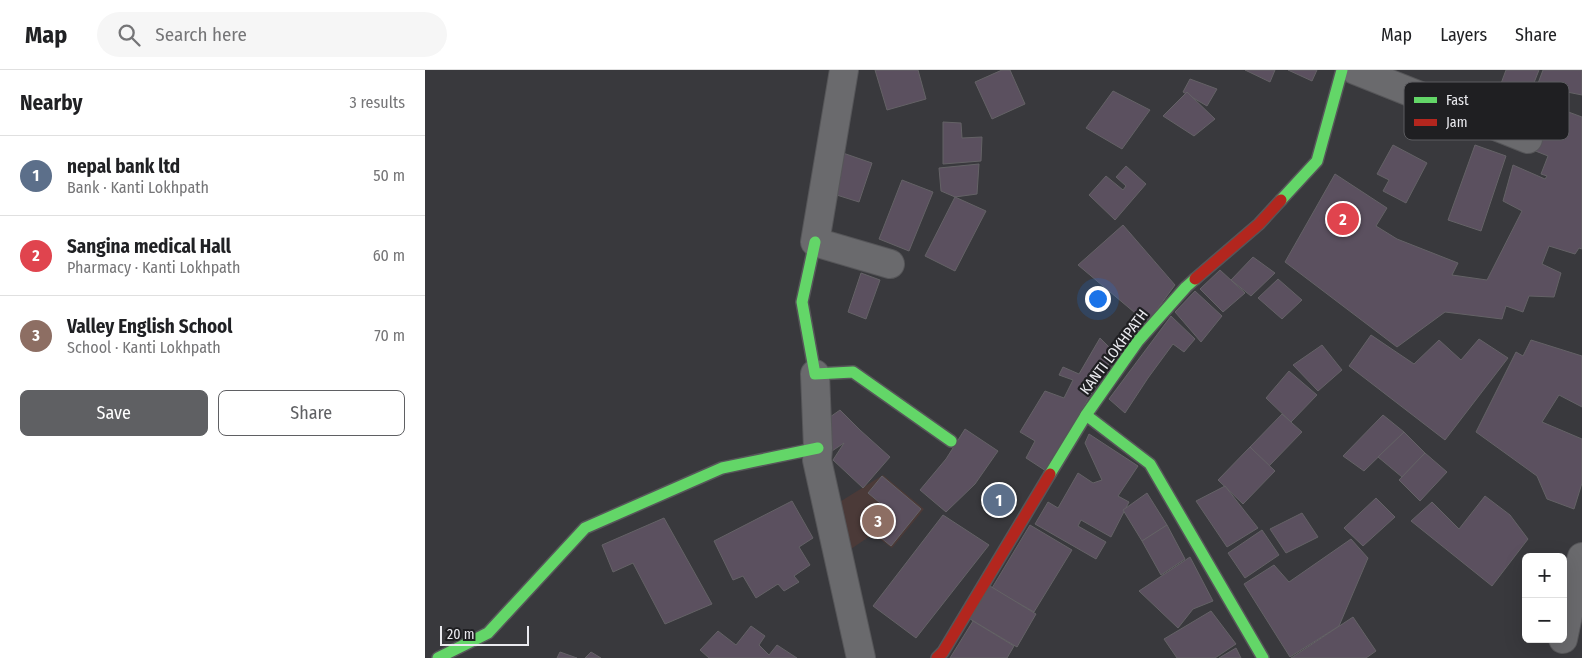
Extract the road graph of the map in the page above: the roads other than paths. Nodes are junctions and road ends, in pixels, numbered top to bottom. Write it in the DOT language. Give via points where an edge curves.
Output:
graph roads {
  1 [pos="844,70"];
  2 [pos="1342,70"];
  3 [pos="1355,70"];
  4 [pos="1404,90"];
  5 [pos="815,242"];
  6 [pos="890,264"];
  7 [pos="815,374"];
  8 [pos="1086,415"];
  9 [pos="951,441"];
  10 [pos="818,448"];
  11 [pos="1582,557"];
  12 [pos="1567,620"];
  13 [pos="1562,643"];
  14 [pos="438,658"];
  15 [pos="861,658"];
  16 [pos="937,658"];
  17 [pos="1263,658"];
  18 [pos="1559,658"];
  1 -- 5 [label="street"];
  2 -- 8 [label="street, KANTI LOKHPATH" via="1317,161 1259,224 1186,286 1138,341"];
  3 -- 4 [label="street"];
  5 -- 6 [label="street"];
  5 -- 7 [label="street" via="802,302"];
  7 -- 9 [label="street" via="853,372"];
  7 -- 10 [label="street"];
  8 -- 16 [label="street"];
  8 -- 17 [label="street, KANTI LOKHPATH" via="1149,464"];
  10 -- 14 [label="street" via="722,468 585,528 487,633"];
  10 -- 15 [label="street" via="817,460"];
  11 -- 12 [label="street"];
  13 -- 18 [label="street"];
}
